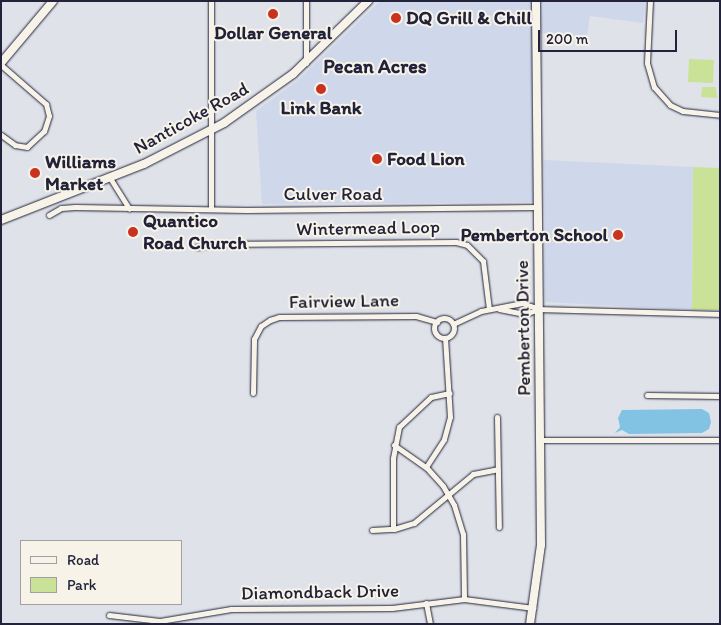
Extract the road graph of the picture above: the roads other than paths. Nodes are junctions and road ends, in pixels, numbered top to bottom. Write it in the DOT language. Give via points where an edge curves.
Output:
graph roads {
  1 [pos="53,1"];
  2 [pos="210,1"];
  3 [pos="306,1"];
  4 [pos="368,1"];
  5 [pos="536,1"];
  6 [pos="650,1"];
  7 [pos="306,63"];
  8 [pos="1,64"];
  9 [pos="720,116"];
  10 [pos="210,130"];
  11 [pos="1,135"];
  12 [pos="110,178"];
  13 [pos="538,207"];
  14 [pos="129,209"];
  15 [pos="211,209"];
  16 [pos="48,215"];
  17 [pos="1,220"];
  18 [pos="197,247"];
  19 [pos="489,309"];
  20 [pos="498,309"];
  21 [pos="539,309"];
  22 [pos="720,314"];
  23 [pos="437,322"];
  24 [pos="453,324"];
  25 [pos="445,338"];
  26 [pos="254,393"];
  27 [pos="450,393"];
  28 [pos="646,395"];
  29 [pos="720,396"];
  30 [pos="498,417"];
  31 [pos="541,440"];
  32 [pos="720,440"];
  33 [pos="394,445"];
  34 [pos="426,467"];
  35 [pos="498,469"];
  36 [pos="448,493"];
  37 [pos="499,527"];
  38 [pos="393,529"];
  39 [pos="372,530"];
  40 [pos="464,598"];
  41 [pos="426,603"];
  42 [pos="532,608"];
  43 [pos="109,615"];
  44 [pos="430,624"];
  45 [pos="530,624"];
  1 -- 8 [label="street"];
  2 -- 10 [label="street"];
  3 -- 7 [label="street"];
  4 -- 7 [label="street, Nanticoke Road"];
  5 -- 13 [label="street, Pemberton Drive"];
  6 -- 9 [label="street" via="647,63 654,87 670,105 683,111"];
  7 -- 10 [label="street, Nanticoke Road" via="253,104"];
  8 -- 11 [label="street" via="43,100 49,116 44,131 27,147 15,145"];
  10 -- 12 [label="street, Nanticoke Road" via="158,158"];
  10 -- 15 [label="street"];
  12 -- 14 [label="street"];
  12 -- 17 [label="street, Nanticoke Road"];
  13 -- 15 [label="street, Culver Road"];
  13 -- 21 [label="street, Pemberton Drive"];
  14 -- 15 [label="street, Culver Road"];
  14 -- 16 [label="street, Culver Road" via="61,208"];
  18 -- 19 [label="street, Wintermead Loop" via="216,244 456,242 467,245 482,261"];
  19 -- 20 [label="street"];
  19 -- 24 [label="street"];
  20 -- 21 [label="street" via="525,314"];
  20 -- 21 [label="street" via="522,303"];
  21 -- 22 [label="street"];
  21 -- 31 [label="street, Pemberton Drive"];
  23 -- 24 [label="street" via="446,319"];
  23 -- 25 [label="street" via="436,333"];
  23 -- 26 [label="street, Fairview Lane" via="408,316 279,317 270,320 261,326 254,339"];
  24 -- 25 [label="street" via="453,332"];
  25 -- 27 [label="street"];
  27 -- 33 [label="street" via="431,397 410,416 399,427"];
  27 -- 34 [label="street" via="446,431"];
  28 -- 29 [label="street"];
  30 -- 35 [label="street"];
  31 -- 32 [label="street"];
  31 -- 42 [label="street, Pemberton Drive" via="540,545"];
  33 -- 34 [label="street"];
  33 -- 38 [label="street"];
  34 -- 36 [label="street"];
  35 -- 36 [label="street" via="473,474"];
  35 -- 37 [label="street"];
  36 -- 38 [label="street" via="414,523"];
  36 -- 40 [label="street" via="463,534"];
  38 -- 39 [label="street"];
  40 -- 41 [label="street, Diamondback Drive"];
  40 -- 42 [label="street, Diamondback Drive"];
  41 -- 43 [label="street, Diamondback Drive" via="392,608 231,609 167,621"];
  41 -- 44 [label="street"];
  42 -- 45 [label="street, Pemberton Drive"];
}
